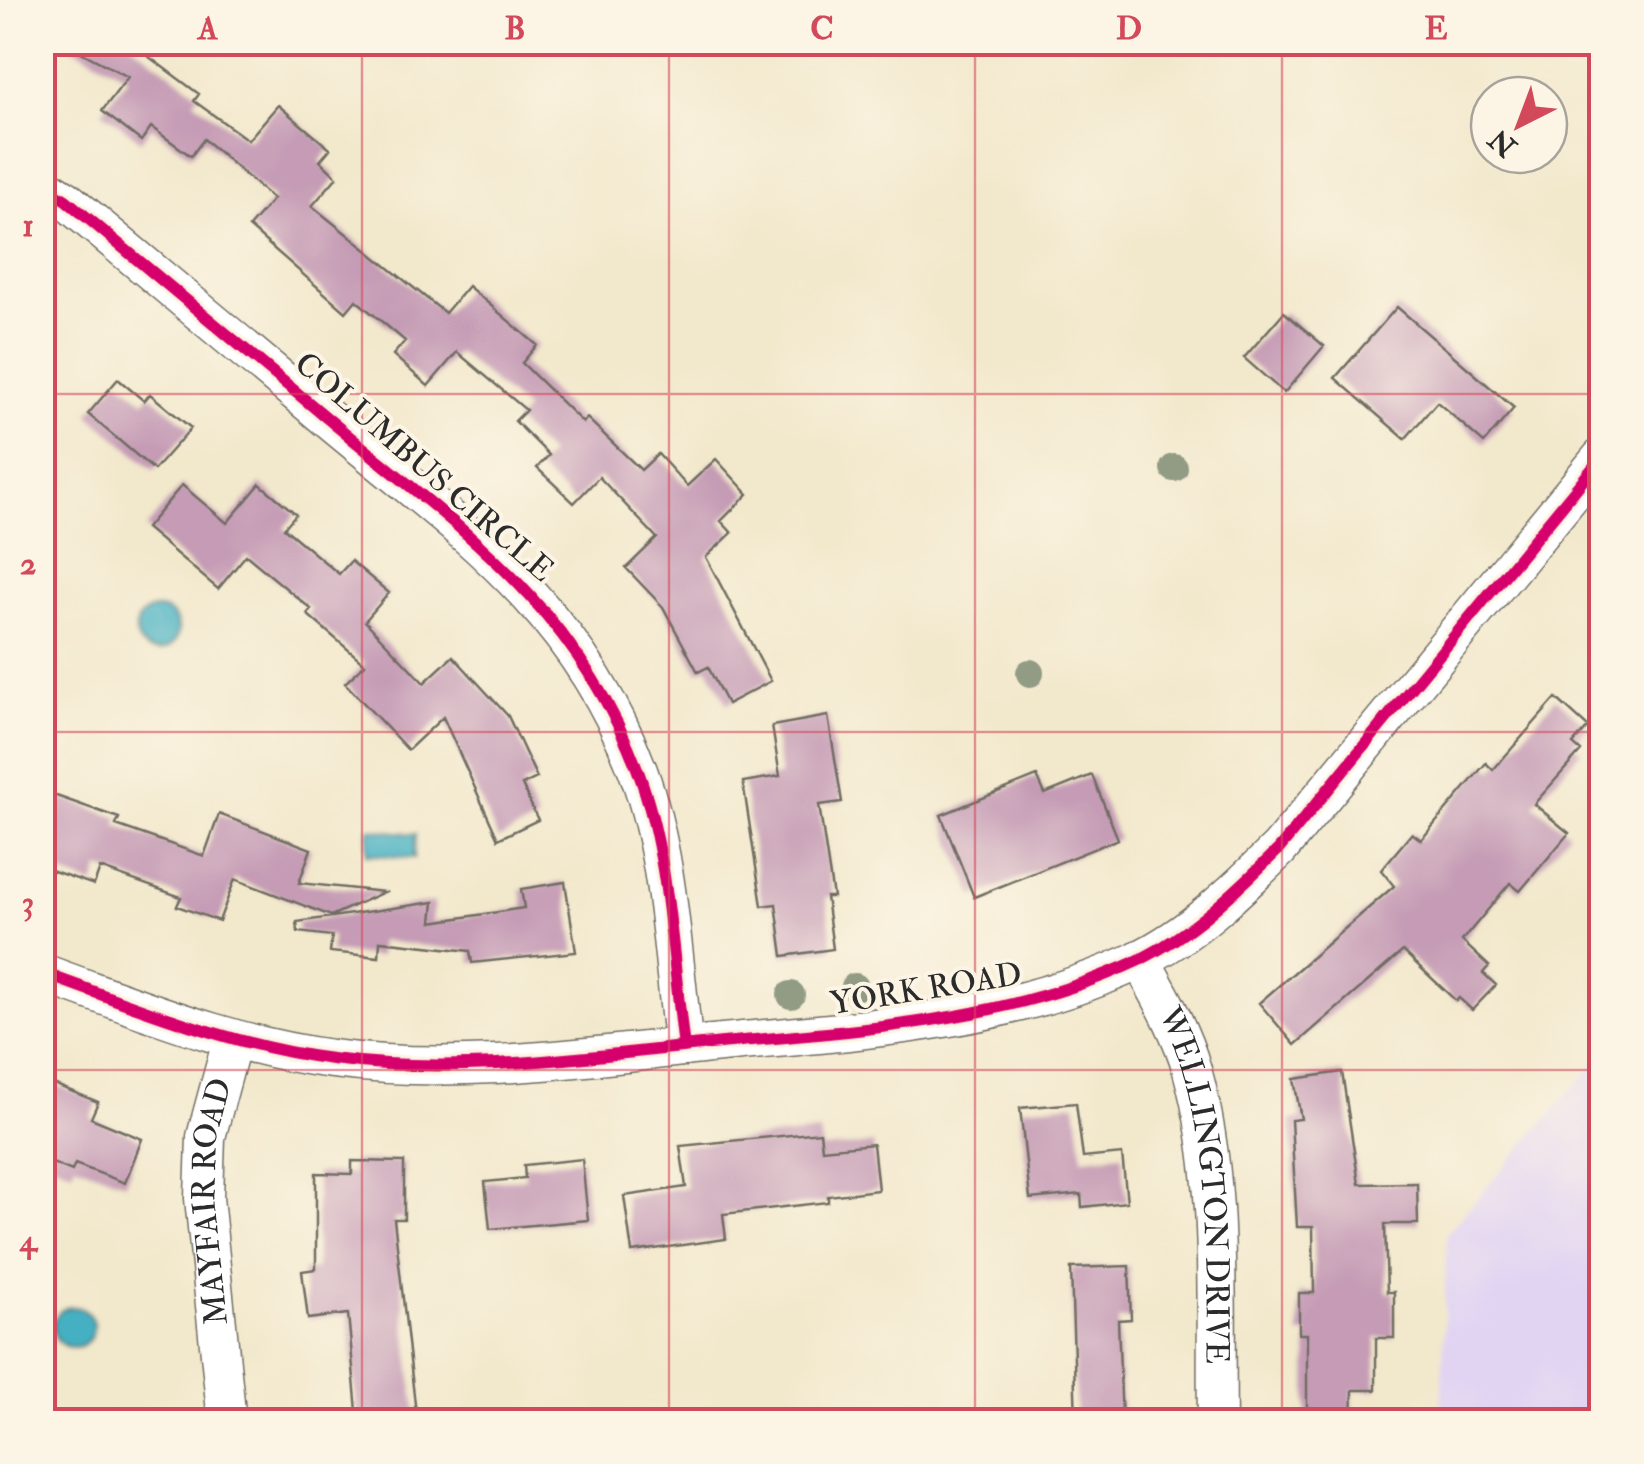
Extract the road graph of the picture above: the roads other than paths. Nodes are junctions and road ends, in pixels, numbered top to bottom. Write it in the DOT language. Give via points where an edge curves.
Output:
graph roads {
  1 [pos="42,185"];
  2 [pos="1602,457"];
  3 [pos="1140,960"];
  4 [pos="42,972"];
  5 [pos="232,1041"];
  6 [pos="684,1047"];
  7 [pos="228,1422"];
  8 [pos="1217,1422"];
  1 -- 6 [label="street, COLUMBUS CIRCLE" via="498,561 564,633 592,674 638,774 662,863"];
  2 -- 3 [label="street, YORK ROAD" via="1279,848 1238,889"];
  3 -- 6 [label="street, YORK ROAD" via="1036,1001 940,1020"];
  3 -- 8 [label="street, WELLINGTON DRIVE" via="1192,1067 1202,1112 1213,1192"];
  4 -- 5 [label="street, YORK ROAD"];
  5 -- 6 [label="street, YORK ROAD" via="417,1067 498,1066"];
  5 -- 7 [label="street, MAYFAIR ROAD" via="206,1137 204,1198"];
}
